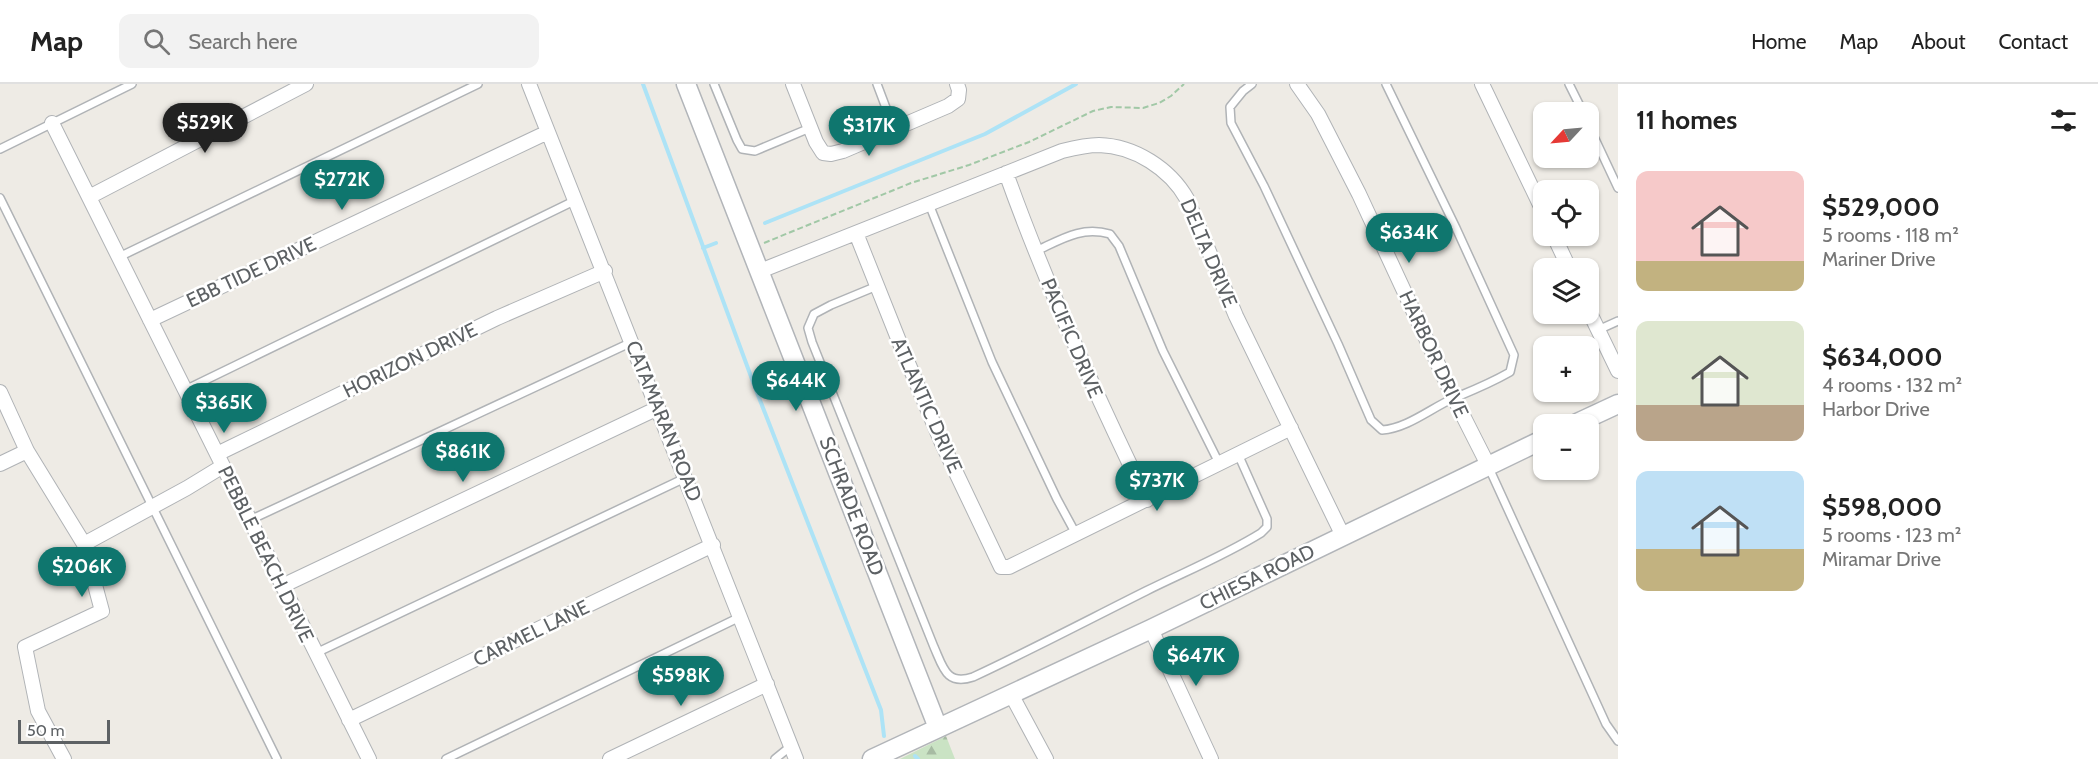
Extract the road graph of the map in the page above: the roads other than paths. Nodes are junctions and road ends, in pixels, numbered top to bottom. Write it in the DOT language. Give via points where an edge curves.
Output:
graph roads {
  1 [pos="132,84"];
  2 [pos="306,84"];
  3 [pos="478,84"];
  4 [pos="529,84"];
  5 [pos="686,84"];
  6 [pos="714,84"];
  7 [pos="793,84"];
  8 [pos="877,84"];
  9 [pos="957,84"];
  10 [pos="1252,84"];
  11 [pos="1297,84"];
  12 [pos="1386,84"];
  13 [pos="1482,84"];
  14 [pos="1569,84"];
  15 [pos="1578,102"];
  16 [pos="52,123"];
  17 [pos="810,128"];
  18 [pos="895,130"];
  19 [pos="548,132"];
  20 [pos="1599,147"];
  21 [pos="0,149"];
  22 [pos="1006,173"];
  23 [pos="1618,188"];
  24 [pos="1533,190"];
  25 [pos="89,196"];
  26 [pos="0,198"];
  27 [pos="576,200"];
  28 [pos="929,204"];
  29 [pos="856,233"];
  30 [pos="1036,251"];
  31 [pos="119,257"];
  32 [pos="605,271"];
  33 [pos="760,271"];
  34 [pos="877,286"];
  35 [pos="150,320"];
  36 [pos="1618,321"];
  37 [pos="1595,324"];
  38 [pos="1598,330"];
  39 [pos="632,342"];
  40 [pos="1618,371"];
  41 [pos="185,390"];
  42 [pos="0,392"];
  43 [pos="1454,398"];
  44 [pos="1618,404"];
  45 [pos="658,408"];
  46 [pos="1596,414"];
  47 [pos="1291,428"];
  48 [pos="1533,444"];
  49 [pos="27,451"];
  50 [pos="1238,454"];
  51 [pos="220,460"];
  52 [pos="0,464"];
  53 [pos="1219,464"];
  54 [pos="1488,465"];
  55 [pos="686,477"];
  56 [pos="1147,500"];
  57 [pos="152,507"];
  58 [pos="250,520"];
  59 [pos="1076,534"];
  60 [pos="1343,536"];
  61 [pos="84,544"];
  62 [pos="713,545"];
  63 [pos="282,586"];
  64 [pos="741,616"];
  65 [pos="1151,629"];
  66 [pos="316,653"];
  67 [pos="767,684"];
  68 [pos="1011,694"];
  69 [pos="349,720"];
  70 [pos="938,728"];
  71 [pos="1618,741"];
  72 [pos="794,753"];
  73 [pos="64,759"];
  74 [pos="277,759"];
  75 [pos="369,759"];
  76 [pos="446,759"];
  77 [pos="610,759"];
  78 [pos="775,759"];
  79 [pos="873,759"];
  80 [pos="1046,759"];
  81 [pos="1211,759"];
  1 -- 16 [label="lane"];
  2 -- 25 [label="street"];
  3 -- 31 [label="lane"];
  4 -- 19 [label="street, CATAMARAN ROAD"];
  5 -- 33 [label="main road, SCHRADE ROAD"];
  6 -- 17 [label="lane" via="742,149 755,151"];
  7 -- 17 [label="street"];
  8 -- 18 [label="lane"];
  9 -- 18 [label="street" via="958,99"];
  10 -- 43 [label="lane" via="1230,107 1231,123 1371,420 1382,430 1394,429"];
  11 -- 43 [label="street, HARBOR DRIVE" via="1318,114 1359,194"];
  12 -- 43 [label="lane" via="1514,355 1510,372"];
  13 -- 24 [label="street"];
  14 -- 15 [label="lane"];
  16 -- 21 [label="lane"];
  16 -- 25 [label="street, PEBBLE BEACH DRIVE"];
  17 -- 18 [label="street" via="823,153 831,154"];
  19 -- 27 [label="street, CATAMARAN ROAD"];
  19 -- 35 [label="street, EBB TIDE DRIVE"];
  20 -- 23 [label="lane"];
  22 -- 28 [label="street, DELTA DRIVE"];
  22 -- 30 [label="street, PACIFIC DRIVE"];
  22 -- 47 [label="street, DELTA DRIVE" via="1062,151 1101,145 1131,152 1170,176 1187,199 1236,316"];
  25 -- 31 [label="street, PEBBLE BEACH DRIVE"];
  26 -- 57 [label="lane"];
  27 -- 32 [label="street, CATAMARAN ROAD"];
  27 -- 41 [label="lane"];
  28 -- 29 [label="street, DELTA DRIVE"];
  28 -- 59 [label="lane" via="992,362"];
  29 -- 33 [label="street, DELTA DRIVE"];
  29 -- 34 [label="street, ATLANTIC DRIVE"];
  30 -- 53 [label="lane" via="1077,232 1110,234"];
  30 -- 56 [label="street, PACIFIC DRIVE" via="1099,401"];
  31 -- 35 [label="street, PEBBLE BEACH DRIVE"];
  32 -- 39 [label="street, CATAMARAN ROAD"];
  32 -- 51 [label="street, HORIZON DRIVE" via="497,318"];
  33 -- 70 [label="main road, SCHRADE ROAD"];
  34 -- 50 [label="lane" via="814,314 808,328 934,647 953,679 973,677 1035,648 1261,533 1267,527 1267,519"];
  34 -- 59 [label="street, ATLANTIC DRIVE" via="941,441 1001,567 1009,567"];
  35 -- 41 [label="street, PEBBLE BEACH DRIVE"];
  36 -- 38 [label="lane"];
  37 -- 38 [label="street"];
  38 -- 40 [label="street"];
  39 -- 45 [label="street, CATAMARAN ROAD"];
  39 -- 58 [label="lane"];
  41 -- 51 [label="street, PEBBLE BEACH DRIVE"];
  42 -- 49 [label="street"];
  43 -- 54 [label="street, HARBOR DRIVE"];
  44 -- 46 [label="main road"];
  45 -- 55 [label="street, CATAMARAN ROAD"];
  45 -- 63 [label="street"];
  47 -- 50 [label="street"];
  47 -- 60 [label="street, DELTA DRIVE"];
  48 -- 54 [label="main road, CHIESA ROAD"];
  49 -- 52 [label="street"];
  49 -- 61 [label="street"];
  50 -- 53 [label="street"];
  51 -- 57 [label="street, HORIZON DRIVE"];
  51 -- 58 [label="street, PEBBLE BEACH DRIVE"];
  53 -- 56 [label="street"];
  54 -- 60 [label="main road, CHIESA ROAD"];
  54 -- 71 [label="lane" via="1606,724"];
  55 -- 62 [label="street, CATAMARAN ROAD"];
  55 -- 66 [label="lane"];
  56 -- 59 [label="street"];
  57 -- 61 [label="street, HORIZON DRIVE"];
  57 -- 74 [label="lane"];
  58 -- 63 [label="street, PEBBLE BEACH DRIVE"];
  60 -- 65 [label="main road, CHIESA ROAD"];
  61 -- 73 [label="street" via="102,611 25,647 38,711"];
  62 -- 64 [label="street, CATAMARAN ROAD"];
  62 -- 69 [label="street, CARMEL LANE"];
  63 -- 66 [label="street, PEBBLE BEACH DRIVE"];
  64 -- 67 [label="street, CATAMARAN ROAD"];
  64 -- 76 [label="lane"];
  65 -- 68 [label="main road, CHIESA ROAD"];
  65 -- 81 [label="street"];
  66 -- 69 [label="street, PEBBLE BEACH DRIVE"];
  67 -- 72 [label="street, CATAMARAN ROAD"];
  67 -- 77 [label="street"];
  68 -- 70 [label="main road, CHIESA ROAD"];
  68 -- 80 [label="street"];
  69 -- 75 [label="street, PEBBLE BEACH DRIVE"];
  70 -- 79 [label="main road, CHIESA ROAD"];
  72 -- 78 [label="lane"];
}
